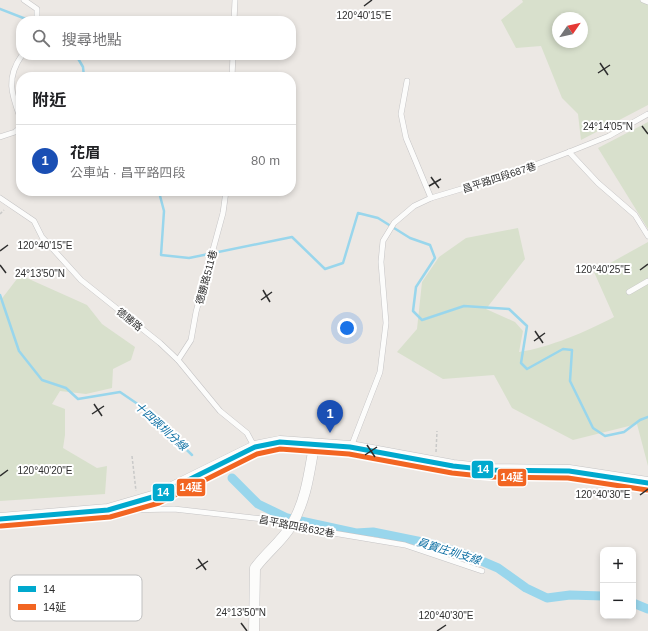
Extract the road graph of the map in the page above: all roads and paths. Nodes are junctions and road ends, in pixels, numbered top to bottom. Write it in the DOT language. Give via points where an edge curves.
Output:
graph roads {
  1 [pos="24,0"];
  2 [pos="235,0"];
  3 [pos="643,0"];
  4 [pos="648,2"];
  5 [pos="37,16"];
  6 [pos="234,16"];
  7 [pos="19,60"];
  8 [pos="233,60"];
  9 [pos="232,72"];
  10 [pos="407,81"];
  11 [pos="16,106"];
  12 [pos="648,114"];
  13 [pos="16,131"];
  14 [pos="0,137"];
  15 [pos="569,152"];
  16 [pos="226,196"];
  17 [pos="0,198"];
  18 [pos="431,198"];
  19 [pos="648,236"];
  20 [pos="648,281"];
  21 [pos="630,292"];
  22 [pos="178,360"];
  23 [pos="437,431"];
  24 [pos="314,446"];
  25 [pos="255,447"];
  26 [pos="350,448"];
  27 [pos="132,456"];
  28 [pos="436,464"];
  29 [pos="648,483"];
  30 [pos="138,501"];
  31 [pos="108,510"];
  32 [pos="0,519"];
  33 [pos="291,526"];
  34 [pos="482,571"];
  35 [pos="254,631"];
  1 -- 5 [label="lane" via="36,9"];
  2 -- 6 [label="lane"];
  3 -- 4 [label="lane"];
  7 -- 11 [label="lane" via="11,80"];
  8 -- 9 [label="lane"];
  10 -- 18 [label="lane" via="401,114 406,138"];
  12 -- 15 [label="lane, 昌平路四段687巷" via="608,136"];
  13 -- 14 [label="lane"];
  15 -- 18 [label="lane, 昌平路四段687巷" via="511,174"];
  15 -- 19 [label="lane" via="598,183 635,215"];
  16 -- 22 [label="lane, 德勝路511巷" via="224,213 196,312 191,340"];
  17 -- 22 [label="lane, 德勝路" via="34,221 42,237 81,280"];
  18 -- 26 [label="lane, 昌平路四段687巷" via="414,206 394,223 383,241 381,262 386,323 380,372"];
  20 -- 21 [label="lane"];
  22 -- 25 [label="lane, 德勝路" via="220,411 247,433"];
  23 -- 28 [label="path"];
  24 -- 25 [label="street" via="280,442"];
  24 -- 26 [label="street"];
  24 -- 33 [label="street" via="304,500"];
  25 -- 30 [label="street" via="156,496"];
  26 -- 28 [label="street"];
  27 -- 30 [label="path"];
  28 -- 29 [label="street" via="490,470 561,471"];
  30 -- 31 [label="street"];
  31 -- 32 [label="street"];
  31 -- 33 [label="lane, 昌平路四段632巷" via="174,509 272,520"];
  33 -- 34 [label="lane, 昌平路四段632巷" via="405,545"];
  33 -- 35 [label="street" via="255,568"];
}
